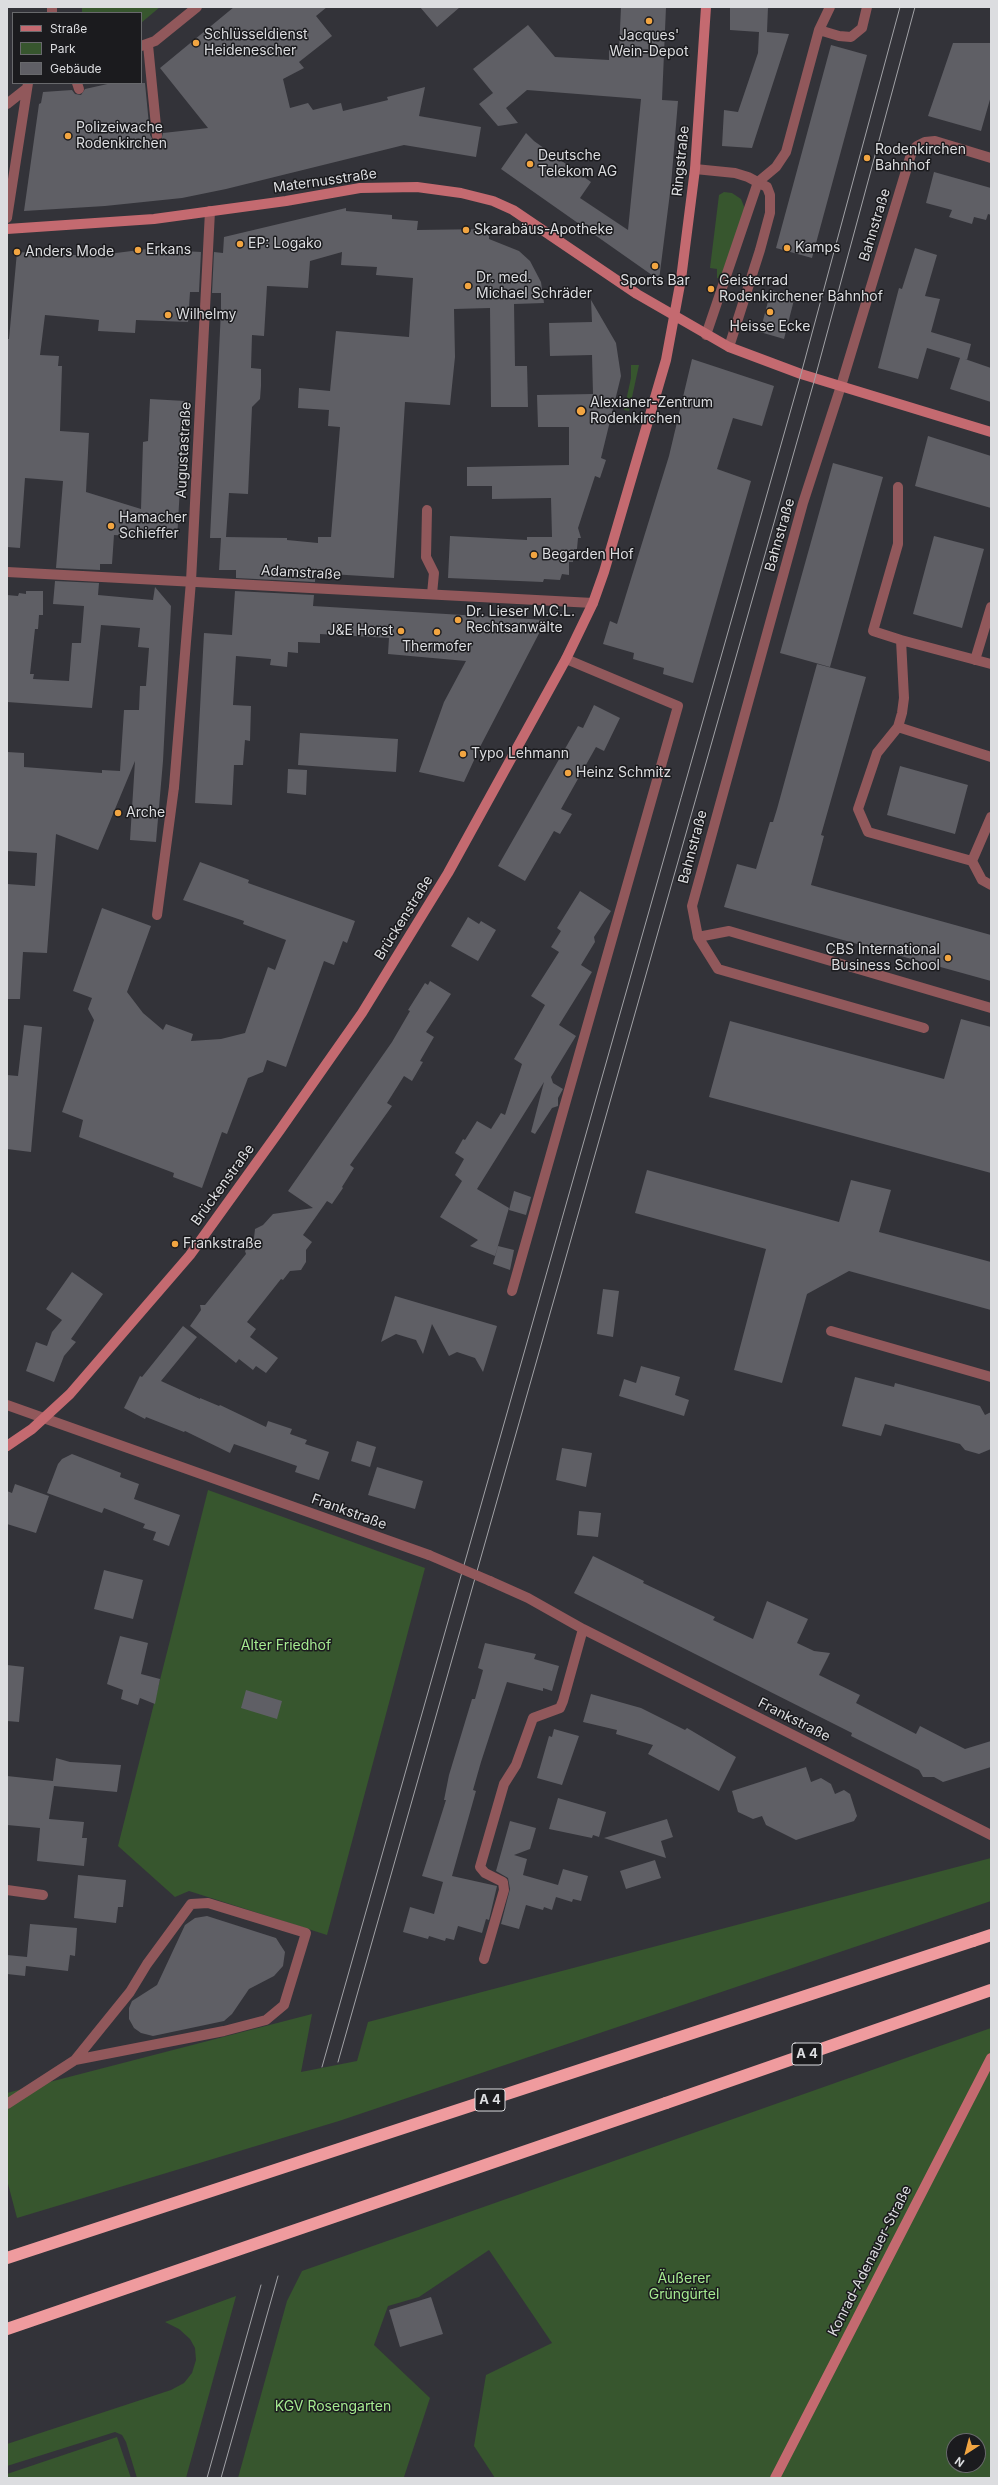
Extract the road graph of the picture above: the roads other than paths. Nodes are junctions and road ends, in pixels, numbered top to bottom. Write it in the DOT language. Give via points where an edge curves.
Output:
graph roads {
  1 [pos="198,7"];
  2 [pos="706,7"];
  3 [pos="830,7"];
  4 [pos="867,7"];
  5 [pos="819,30"];
  6 [pos="144,46"];
  7 [pos="27,86"];
  8 [pos="7,104"];
  9 [pos="157,136"];
  10 [pos="991,158"];
  11 [pos="695,169"];
  12 [pos="758,182"];
  13 [pos="210,211"];
  14 [pos="7,218"];
  15 [pos="7,229"];
  16 [pos="674,316"];
  17 [pos="706,335"];
  18 [pos="729,346"];
  19 [pos="841,386"];
  20 [pos="991,432"];
  21 [pos="898,487"];
  22 [pos="427,510"];
  23 [pos="7,572"];
  24 [pos="191,581"];
  25 [pos="432,594"];
  26 [pos="593,603"];
  27 [pos="991,607"];
  28 [pos="901,640"];
  29 [pos="566,659"];
  30 [pos="975,660"];
  31 [pos="991,664"];
  32 [pos="898,727"];
  33 [pos="991,758"];
  34 [pos="991,817"];
  35 [pos="972,861"];
  36 [pos="991,886"];
  37 [pos="157,915"];
  38 [pos="698,937"];
  39 [pos="991,1008"];
  40 [pos="924,1028"];
  41 [pos="512,1291"];
  42 [pos="831,1331"];
  43 [pos="991,1377"];
  44 [pos="7,1406"];
  45 [pos="45,1418"];
  46 [pos="7,1446"];
  47 [pos="583,1629"];
  48 [pos="991,1835"];
  49 [pos="7,1890"];
  50 [pos="43,1894"];
  51 [pos="991,1935"];
  52 [pos="484,1959"];
  53 [pos="991,1990"];
  54 [pos="991,2058"];
  55 [pos="75,2060"];
  56 [pos="7,2104"];
  57 [pos="7,2258"];
  58 [pos="7,2329"];
  59 [pos="775,2478"];
  1 -- 6 [label="street"];
  2 -- 11 [label="main road, Ringstraße"];
  3 -- 5 [label="street"];
  4 -- 5 [label="street" via="862,28 851,37"];
  5 -- 12 [label="street" via="786,152 776,167"];
  6 -- 9 [label="street"];
  7 -- 8 [label="street"];
  7 -- 14 [label="street"];
  10 -- 19 [label="street, Bahnstraße" via="935,141 917,146 912,151"];
  11 -- 12 [label="street" via="735,173"];
  11 -- 16 [label="main road, Ringstraße"];
  12 -- 17 [label="street"];
  12 -- 18 [label="street" via="767,187 770,195 770,212"];
  13 -- 15 [label="main road, Maternusstraße" via="148,219"];
  13 -- 16 [label="main road, Maternusstraße" via="379,186 439,189 472,195 503,205 522,215 637,294"];
  13 -- 24 [label="street, Augustastraße"];
  16 -- 17 [label="main road, Maternusstraße"];
  16 -- 26 [label="main road, Brückenstraße" via="666,360 628,495"];
  17 -- 18 [label="main road, Maternusstraße"];
  18 -- 19 [label="main road, Maternusstraße"];
  19 -- 20 [label="main road, Maternusstraße"];
  19 -- 38 [label="street, Bahnstraße" via="803,503 692,906"];
  21 -- 28 [label="street" via="898,544 873,631"];
  22 -- 25 [label="street" via="426,557 434,572"];
  23 -- 24 [label="street, Adamstraße"];
  24 -- 25 [label="street, Adamstraße"];
  24 -- 37 [label="street, Augustastraße" via="174,787"];
  25 -- 26 [label="street, Adamstraße"];
  26 -- 29 [label="main road, Brückenstraße"];
  27 -- 30 [label="street"];
  28 -- 30 [label="street"];
  28 -- 32 [label="street" via="904,698"];
  29 -- 41 [label="street" via="678,706"];
  29 -- 45 [label="main road, Brückenstraße" via="448,872 362,1013 190,1255 70,1394"];
  30 -- 31 [label="street"];
  32 -- 33 [label="street"];
  32 -- 35 [label="street" via="877,753 858,809 868,832"];
  34 -- 35 [label="street"];
  35 -- 36 [label="street" via="982,880"];
  38 -- 39 [label="street" via="729,931"];
  38 -- 40 [label="street" via="718,969"];
  42 -- 43 [label="street"];
  44 -- 45 [label="street, Frankstraße"];
  45 -- 46 [label="main road, Brückenstraße"];
  45 -- 47 [label="street, Frankstraße, bridge" via="428,1555 528,1598"];
  47 -- 48 [label="street, Frankstraße"];
  47 -- 52 [label="street" via="560,1708 533,1718 516,1765 502,1791 480,1867 485,1873 503,1882 504,1890"];
  49 -- 50 [label="street"];
  51 -- 57 [label="highway, A 4, bridge"];
  53 -- 58 [label="highway, A 4, bridge"];
  54 -- 59 [label="main road, Konrad-Adenauer-Straße"];
  55 -- 55 [label="street" via="130,1992 191,1904 208,1903 306,1933 284,2005 266,2020 224,2031"];
  55 -- 56 [label="street"];
}
